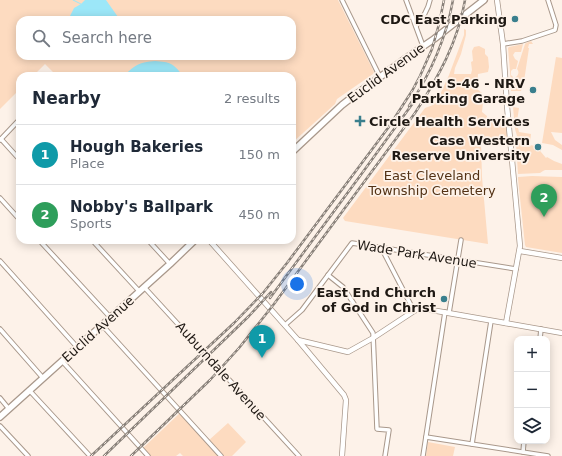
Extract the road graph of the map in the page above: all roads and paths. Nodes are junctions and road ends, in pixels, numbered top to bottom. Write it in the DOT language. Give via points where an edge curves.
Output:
graph roads {
  1 [pos="342,0"];
  2 [pos="406,0"];
  3 [pos="430,0"];
  4 [pos="484,0"];
  5 [pos="497,0"];
  6 [pos="548,0"];
  7 [pos="416,26"];
  8 [pos="503,44"];
  9 [pos="423,46"];
  10 [pos="380,77"];
  11 [pos="16,123"];
  12 [pos="0,139"];
  13 [pos="296,148"];
  14 [pos="16,156"];
  15 [pos="0,198"];
  16 [pos="16,216"];
  17 [pos="461,240"];
  18 [pos="43,244"];
  19 [pos="96,244"];
  20 [pos="152,244"];
  21 [pos="191,244"];
  22 [pos="213,244"];
  23 [pos="378,247"];
  24 [pos="520,251"];
  25 [pos="562,258"];
  26 [pos="458,260"];
  27 [pos="0,261"];
  28 [pos="170,264"];
  29 [pos="516,269"];
  30 [pos="328,275"];
  31 [pos="142,289"];
  32 [pos="414,311"];
  33 [pos="447,313"];
  34 [pos="110,317"];
  35 [pos="491,321"];
  36 [pos="506,323"];
  37 [pos="102,325"];
  38 [pos="284,325"];
  39 [pos="0,329"];
  40 [pos="541,330"];
  41 [pos="562,333"];
  42 [pos="540,336"];
  43 [pos="374,338"];
  44 [pos="298,340"];
  45 [pos="77,347"];
  46 [pos="62,361"];
  47 [pos="42,378"];
  48 [pos="29,390"];
  49 [pos="0,398"];
  50 [pos="9,409"];
  51 [pos="0,417"];
  52 [pos="0,426"];
  53 [pos="426,437"];
  54 [pos="472,444"];
  55 [pos="524,444"];
  56 [pos="523,452"];
  57 [pos="28,456"];
  58 [pos="90,456"];
  59 [pos="148,456"];
  60 [pos="221,456"];
  61 [pos="299,456"];
  62 [pos="342,456"];
  63 [pos="386,456"];
  64 [pos="423,456"];
  65 [pos="548,456"];
  1 -- 10 [label="street"];
  2 -- 7 [label="street"];
  3 -- 7 [label="street" via="425,14"];
  4 -- 9 [label="main road, Euclid Avenue"];
  5 -- 8 [label="street"];
  6 -- 8 [label="street" via="556,25 555,30 522,41"];
  7 -- 9 [label="street"];
  8 -- 24 [label="street"];
  9 -- 10 [label="main road, Euclid Avenue"];
  10 -- 13 [label="main road, Euclid Avenue" via="342,105"];
  11 -- 12 [label="street"];
  12 -- 14 [label="street"];
  15 -- 16 [label="street"];
  17 -- 26 [label="street"];
  18 -- 34 [label="street"];
  19 -- 31 [label="street, Auburndale Avenue"];
  20 -- 28 [label="street"];
  21 -- 28 [label="main road, Euclid Avenue"];
  22 -- 38 [label="street"];
  23 -- 26 [label="street, Wade Park Avenue"];
  23 -- 30 [label="street, Wade Park Avenue" via="352,243"];
  23 -- 32 [label="street" via="384,253"];
  24 -- 25 [label="street"];
  24 -- 29 [label="street"];
  26 -- 29 [label="street, Wade Park Avenue"];
  26 -- 33 [label="street"];
  27 -- 45 [label="street"];
  28 -- 31 [label="main road, Euclid Avenue"];
  29 -- 36 [label="street"];
  30 -- 38 [label="street, Wade Park Avenue" via="301,311"];
  30 -- 43 [label="street" via="344,287"];
  31 -- 34 [label="main road, Euclid Avenue"];
  31 -- 61 [label="street, Auburndale Avenue"];
  32 -- 33 [label="street" via="420,308"];
  32 -- 43 [label="street"];
  33 -- 35 [label="street"];
  33 -- 53 [label="street"];
  34 -- 37 [label="main road, Euclid Avenue"];
  35 -- 36 [label="street"];
  35 -- 54 [label="street"];
  36 -- 40 [label="street"];
  37 -- 45 [label="main road, Euclid Avenue"];
  37 -- 60 [label="street"];
  38 -- 44 [label="street"];
  39 -- 47 [label="street"];
  40 -- 41 [label="street"];
  40 -- 42 [label="street"];
  43 -- 44 [label="street" via="348,352"];
  43 -- 63 [label="street" via="377,428 389,430"];
  44 -- 62 [label="street" via="346,397"];
  45 -- 46 [label="main road, Euclid Avenue"];
  46 -- 47 [label="main road, Euclid Avenue"];
  46 -- 59 [label="street"];
  47 -- 48 [label="main road, Euclid Avenue"];
  48 -- 50 [label="main road, Euclid Avenue"];
  48 -- 58 [label="street"];
  49 -- 50 [label="street"];
  50 -- 51 [label="main road, Euclid Avenue"];
  52 -- 57 [label="street"];
  53 -- 54 [label="street"];
  53 -- 64 [label="street"];
  54 -- 56 [label="street"];
  55 -- 56 [label="street"];
  56 -- 65 [label="street"];
}
